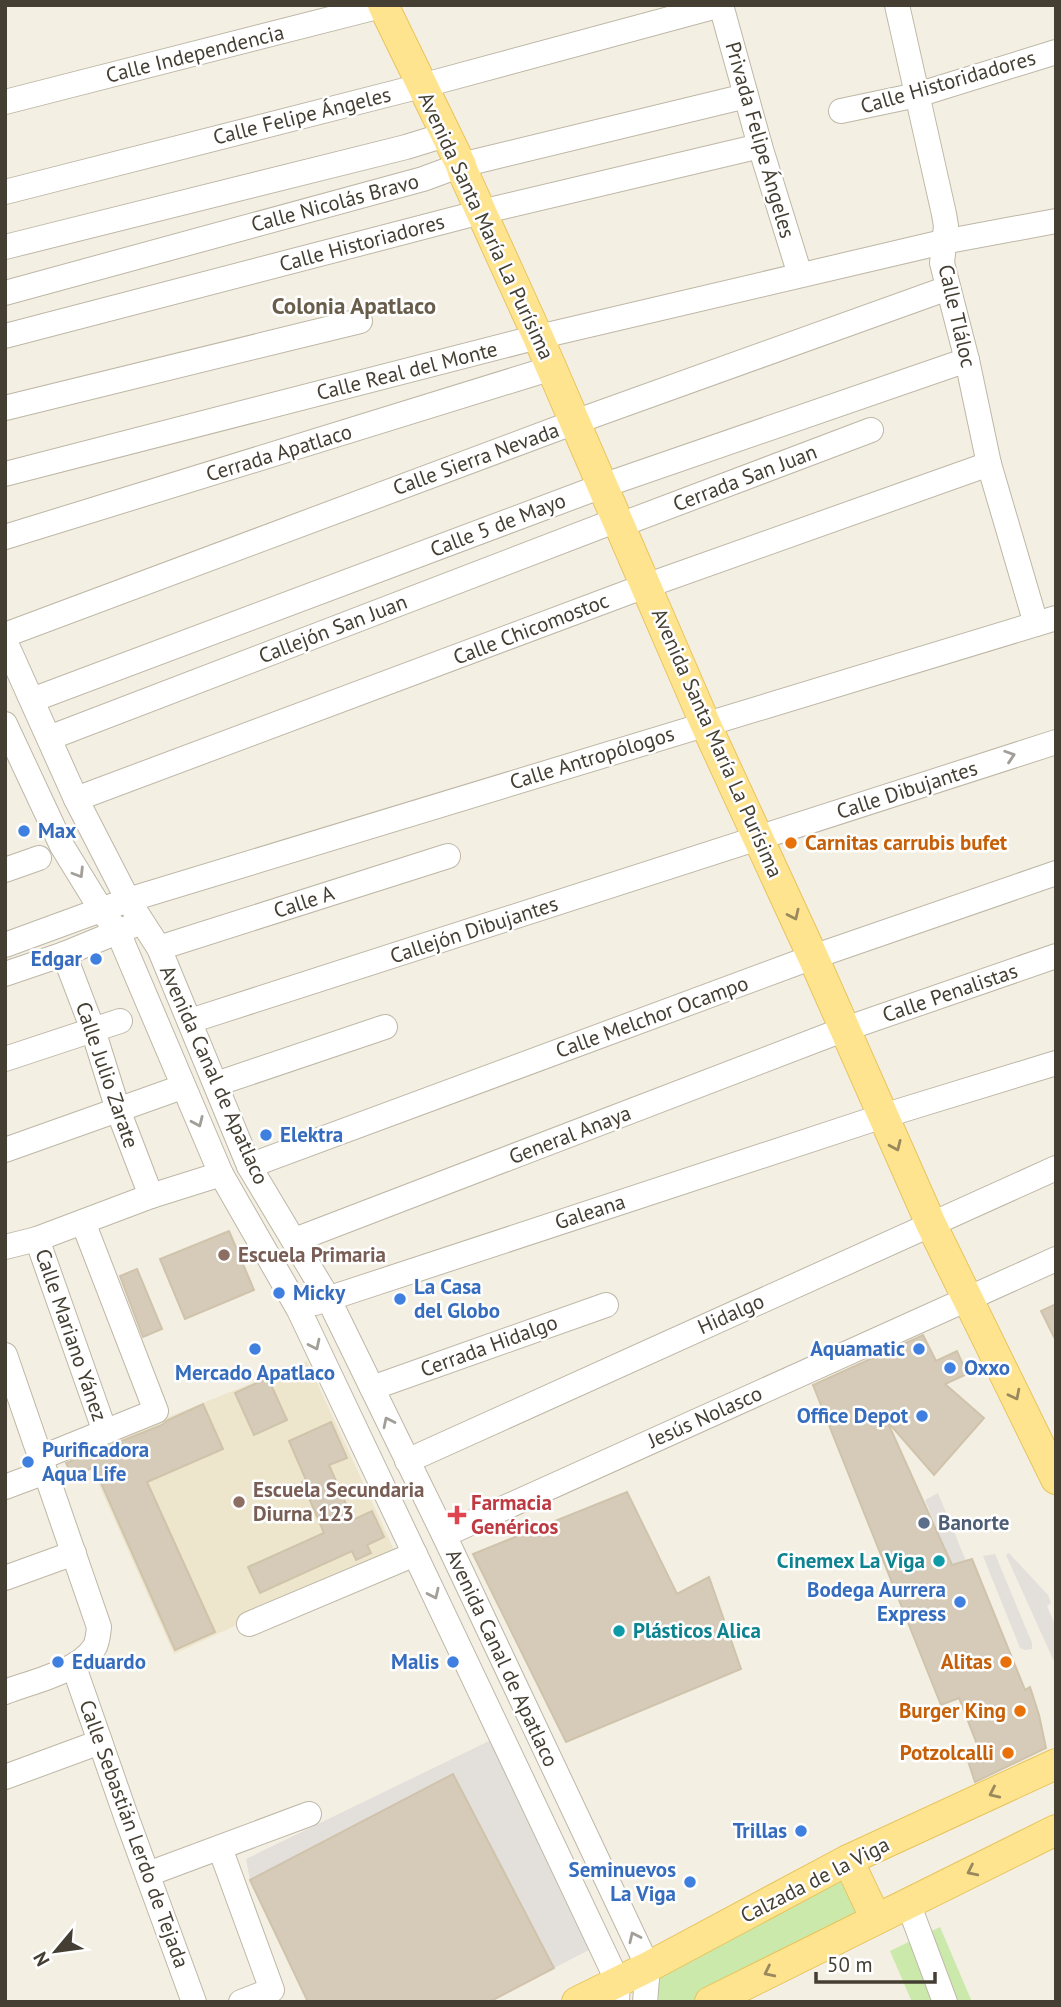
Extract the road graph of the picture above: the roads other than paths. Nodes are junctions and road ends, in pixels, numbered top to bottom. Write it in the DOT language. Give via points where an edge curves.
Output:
graph roads {
  1 [pos="383,5"];
  2 [pos="721,5"];
  3 [pos="897,5"];
  4 [pos="1056,52"];
  5 [pos="421,86"];
  6 [pos="917,95"];
  7 [pos="746,96"];
  8 [pos="5,102"];
  9 [pos="841,111"];
  10 [pos="445,135"];
  11 [pos="760,146"];
  12 [pos="461,164"];
  13 [pos="5,192"];
  14 [pos="481,212"];
  15 [pos="1056,220"];
  16 [pos="943,242"];
  17 [pos="5,247"];
  18 [pos="800,275"];
  19 [pos="948,288"];
  20 [pos="5,293"];
  21 [pos="360,321"];
  22 [pos="5,336"];
  23 [pos="538,337"];
  24 [pos="967,359"];
  25 [pos="552,368"];
  26 [pos="5,408"];
  27 [pos="575,422"];
  28 [pos="871,430"];
  29 [pos="989,464"];
  30 [pos="5,474"];
  31 [pos="602,486"];
  32 [pos="618,522"];
  33 [pos="5,537"];
  34 [pos="646,586"];
  35 [pos="1046,621"];
  36 [pos="5,635"];
  37 [pos="5,641"];
  38 [pos="32,700"];
  39 [pos="705,723"];
  40 [pos="5,724"];
  41 [pos="49,738"];
  42 [pos="1056,742"];
  43 [pos="16,778"];
  44 [pos="76,799"];
  45 [pos="758,838"];
  46 [pos="448,856"];
  47 [pos="39,858"];
  48 [pos="5,870"];
  49 [pos="1056,873"];
  50 [pos="128,900"];
  51 [pos="102,911"];
  52 [pos="142,922"];
  53 [pos="118,932"];
  54 [pos="5,945"];
  55 [pos="159,948"];
  56 [pos="64,954"];
  57 [pos="1056,956"];
  58 [pos="813,957"];
  59 [pos="5,974"];
  60 [pos="120,1021"];
  61 [pos="190,1021"];
  62 [pos="385,1027"];
  63 [pos="845,1029"];
  64 [pos="93,1030"];
  65 [pos="5,1059"];
  66 [pos="1056,1062"];
  67 [pos="216,1084"];
  68 [pos="182,1087"];
  69 [pos="118,1110"];
  70 [pos="883,1116"];
  71 [pos="5,1150"];
  72 [pos="249,1166"];
  73 [pos="1056,1168"];
  74 [pos="220,1174"];
  75 [pos="151,1196"];
  76 [pos="83,1222"];
  77 [pos="931,1224"];
  78 [pos="37,1239"];
  79 [pos="295,1240"];
  80 [pos="5,1247"];
  81 [pos="1056,1259"];
  82 [pos="328,1297"];
  83 [pos="966,1299"];
  84 [pos="606,1305"];
  85 [pos="299,1310"];
  86 [pos="7,1366"];
  87 [pos="372,1388"];
  88 [pos="105,1432"];
  89 [pos="407,1461"];
  90 [pos="42,1465"];
  91 [pos="1056,1479"];
  92 [pos="5,1487"];
  93 [pos="444,1535"];
  94 [pos="74,1553"];
  95 [pos="415,1554"];
  96 [pos="5,1578"];
  97 [pos="249,1624"];
  98 [pos="74,1667"];
  99 [pos="5,1692"];
  100 [pos="100,1742"];
  101 [pos="1056,1764"];
  102 [pos="5,1777"];
  103 [pos="309,1814"];
  104 [pos="1056,1830"];
  105 [pos="220,1848"];
  106 [pos="848,1860"];
  107 [pos="148,1874"];
  108 [pos="908,1903"];
  109 [pos="876,1919"];
  110 [pos="648,1966"];
  111 [pos="618,1992"];
  112 [pos="193,2001"];
  113 [pos="241,2002"];
  114 [pos="577,2002"];
  115 [pos="645,2002"];
  116 [pos="710,2002"];
  117 [pos="944,2002"];
  1 -- 5 [label="main road, Avenida Santa María La Purísima"];
  1 -- 8 [label="street, Calle Independencia"];
  2 -- 5 [label="street, Calle Felipe Ángeles"];
  2 -- 7 [label="street, Privada Felipe Ángeles"];
  3 -- 6 [label="street, Calle Tláloc"];
  4 -- 6 [label="street, Calle Historidadores"];
  5 -- 10 [label="main road, Avenida Santa María La Purísima"];
  5 -- 13 [label="street, Calle Felipe Ángeles"];
  6 -- 9 [label="street, Calle Historidadores"];
  6 -- 16 [label="street, Calle Tláloc" via="944,214"];
  7 -- 11 [label="street, Privada Felipe Ángeles"];
  7 -- 12 [label="street, Calle Nicolás Bravo"];
  10 -- 12 [label="main road, Avenida Santa María La Purísima"];
  10 -- 17 [label="street"];
  11 -- 14 [label="street, Calle Historiadores"];
  11 -- 18 [label="street, Privada Felipe Ángeles"];
  12 -- 14 [label="main road, Avenida Santa María La Purísima"];
  12 -- 20 [label="street, Calle Nicolás Bravo" via="423,179"];
  14 -- 22 [label="street, Calle Historiadores"];
  14 -- 23 [label="main road, Avenida Santa María La Purísima"];
  15 -- 16 [label="street, Calle Real del Monte"];
  16 -- 18 [label="street, Calle Real del Monte"];
  16 -- 19 [label="street, Calle Tláloc"];
  18 -- 23 [label="street, Calle Real del Monte"];
  19 -- 24 [label="street, Calle Tláloc"];
  19 -- 27 [label="street, Calle Sierra Nevada"];
  21 -- 26 [label="street"];
  23 -- 25 [label="main road, Avenida Santa María La Purísima"];
  23 -- 30 [label="street, Calle Real del Monte"];
  24 -- 29 [label="street, Calle Tláloc"];
  24 -- 31 [label="street, Calle 5 de Mayo"];
  25 -- 27 [label="main road, Avenida Santa María La Purísima"];
  25 -- 33 [label="street, Cerrada Apatlaco"];
  27 -- 31 [label="main road, Avenida Santa María La Purísima"];
  27 -- 36 [label="street, Calle Sierra Nevada"];
  28 -- 32 [label="street, Cerrada San Juan"];
  29 -- 34 [label="street, Calle Chicomostoc"];
  29 -- 35 [label="street, Calle Tláloc"];
  31 -- 32 [label="main road, Avenida Santa María La Purísima"];
  31 -- 38 [label="street, Calle 5 de Mayo"];
  32 -- 34 [label="main road, Avenida Santa María La Purísima"];
  32 -- 41 [label="street, Callejón San Juan"];
  34 -- 39 [label="main road, Avenida Santa María La Purísima"];
  34 -- 44 [label="street, Calle Chicomostoc"];
  35 -- 39 [label="street, Calle Antropólogos"];
  37 -- 38 [label="street, Avenida Canal de Apatlaco"];
  38 -- 41 [label="street, Avenida Canal de Apatlaco"];
  39 -- 45 [label="main road, Avenida Santa María La Purísima"];
  39 -- 50 [label="street, Calle Antropólogos"];
  40 -- 43 [label="street, Avenida Canal de Apatlaco"];
  41 -- 44 [label="street, Avenida Canal de Apatlaco"];
  45 -- 42 [label="street, Calle Dibujantes, one-way"];
  43 -- 51 [label="street, Avenida Canal de Apatlaco, one-way"];
  44 -- 50 [label="street, Avenida Canal de Apatlaco"];
  45 -- 58 [label="main road, Avenida Santa María La Purísima, one-way"];
  45 -- 61 [label="street, Callejón Dibujantes"];
  46 -- 55 [label="street, Calle A"];
  47 -- 48 [label="street"];
  49 -- 58 [label="street, Calle Melchor Ocampo"];
  50 -- 51 [label="street"];
  50 -- 52 [label="street, Avenida Canal de Apatlaco"];
  51 -- 53 [label="street, Avenida Canal de Apatlaco"];
  51 -- 54 [label="street"];
  52 -- 53 [label="street"];
  52 -- 55 [label="street, Avenida Canal de Apatlaco"];
  53 -- 56 [label="street"];
  53 -- 68 [label="street, Avenida Canal de Apatlaco"];
  55 -- 61 [label="street, Avenida Canal de Apatlaco"];
  56 -- 59 [label="street"];
  56 -- 64 [label="street, Calle Julio Zarate"];
  57 -- 63 [label="street, Calle Penalistas"];
  58 -- 63 [label="main road, Avenida Santa María La Purísima"];
  58 -- 72 [label="street, Calle Melchor Ocampo"];
  60 -- 64 [label="street"];
  61 -- 67 [label="street, Avenida Canal de Apatlaco"];
  62 -- 67 [label="street"];
  63 -- 70 [label="main road, Avenida Santa María La Purísima"];
  63 -- 79 [label="street, General Anaya"];
  64 -- 65 [label="street"];
  64 -- 69 [label="street, Calle Julio Zarate"];
  66 -- 70 [label="street, Galeana"];
  67 -- 72 [label="street, Avenida Canal de Apatlaco"];
  68 -- 69 [label="street"];
  68 -- 74 [label="street, Avenida Canal de Apatlaco, one-way"];
  69 -- 71 [label="street"];
  69 -- 75 [label="street, Calle Julio Zarate"];
  70 -- 77 [label="main road, Avenida Santa María La Purísima, one-way"];
  70 -- 82 [label="street, Galeana"];
  72 -- 79 [label="street, Avenida Canal de Apatlaco"];
  73 -- 77 [label="street, Hidalgo"];
  74 -- 75 [label="street"];
  74 -- 85 [label="street, Avenida Canal de Apatlaco"];
  75 -- 76 [label="street"];
  76 -- 78 [label="street"];
  76 -- 88 [label="street" via="156,1411"];
  77 -- 83 [label="main road, Avenida Santa María La Purísima"];
  77 -- 89 [label="street, Hidalgo"];
  78 -- 80 [label="street"];
  78 -- 88 [label="street, Calle Mariano Yánez"];
  79 -- 82 [label="street, Avenida Canal de Apatlaco"];
  81 -- 83 [label="street, Jesús Nolasco"];
  82 -- 85 [label="street, Galeana"];
  82 -- 87 [label="street, Avenida Canal de Apatlaco"];
  83 -- 91 [label="main road, Avenida Santa María La Purísima, one-way"];
  83 -- 93 [label="street, Jesús Nolasco"];
  84 -- 87 [label="street, Cerrada Hidalgo"];
  85 -- 95 [label="street, Avenida Canal de Apatlaco, one-way"];
  86 -- 90 [label="street"];
  89 -- 87 [label="street, Avenida Canal de Apatlaco, one-way"];
  88 -- 90 [label="street"];
  89 -- 93 [label="street, Avenida Canal de Apatlaco"];
  90 -- 92 [label="street"];
  90 -- 94 [label="street"];
  110 -- 93 [label="street, Avenida Canal de Apatlaco, one-way"];
  94 -- 96 [label="street"];
  94 -- 98 [label="street" via="99,1627 96,1646"];
  95 -- 97 [label="street"];
  95 -- 111 [label="street, Avenida Canal de Apatlaco, one-way"];
  98 -- 99 [label="street"];
  98 -- 100 [label="street, Calle Sebastián Lerdo de Tejada"];
  100 -- 102 [label="street"];
  100 -- 107 [label="street, Calle Sebastián Lerdo de Tejada"];
  101 -- 106 [label="main road, Calzada de la Viga, one-way"];
  103 -- 105 [label="street"];
  104 -- 108 [label="main road, one-way"];
  105 -- 107 [label="street"];
  105 -- 113 [label="street" via="272,1990"];
  106 -- 109 [label="main road"];
  106 -- 110 [label="main road, Calzada de la Viga"];
  107 -- 112 [label="street, Calle Sebastián Lerdo de Tejada"];
  108 -- 109 [label="main road"];
  108 -- 117 [label="street"];
  109 -- 116 [label="main road, one-way"];
  110 -- 111 [label="main road, Calzada de la Viga"];
  110 -- 115 [label="street"];
  111 -- 114 [label="main road, Calzada de la Viga"];
}
